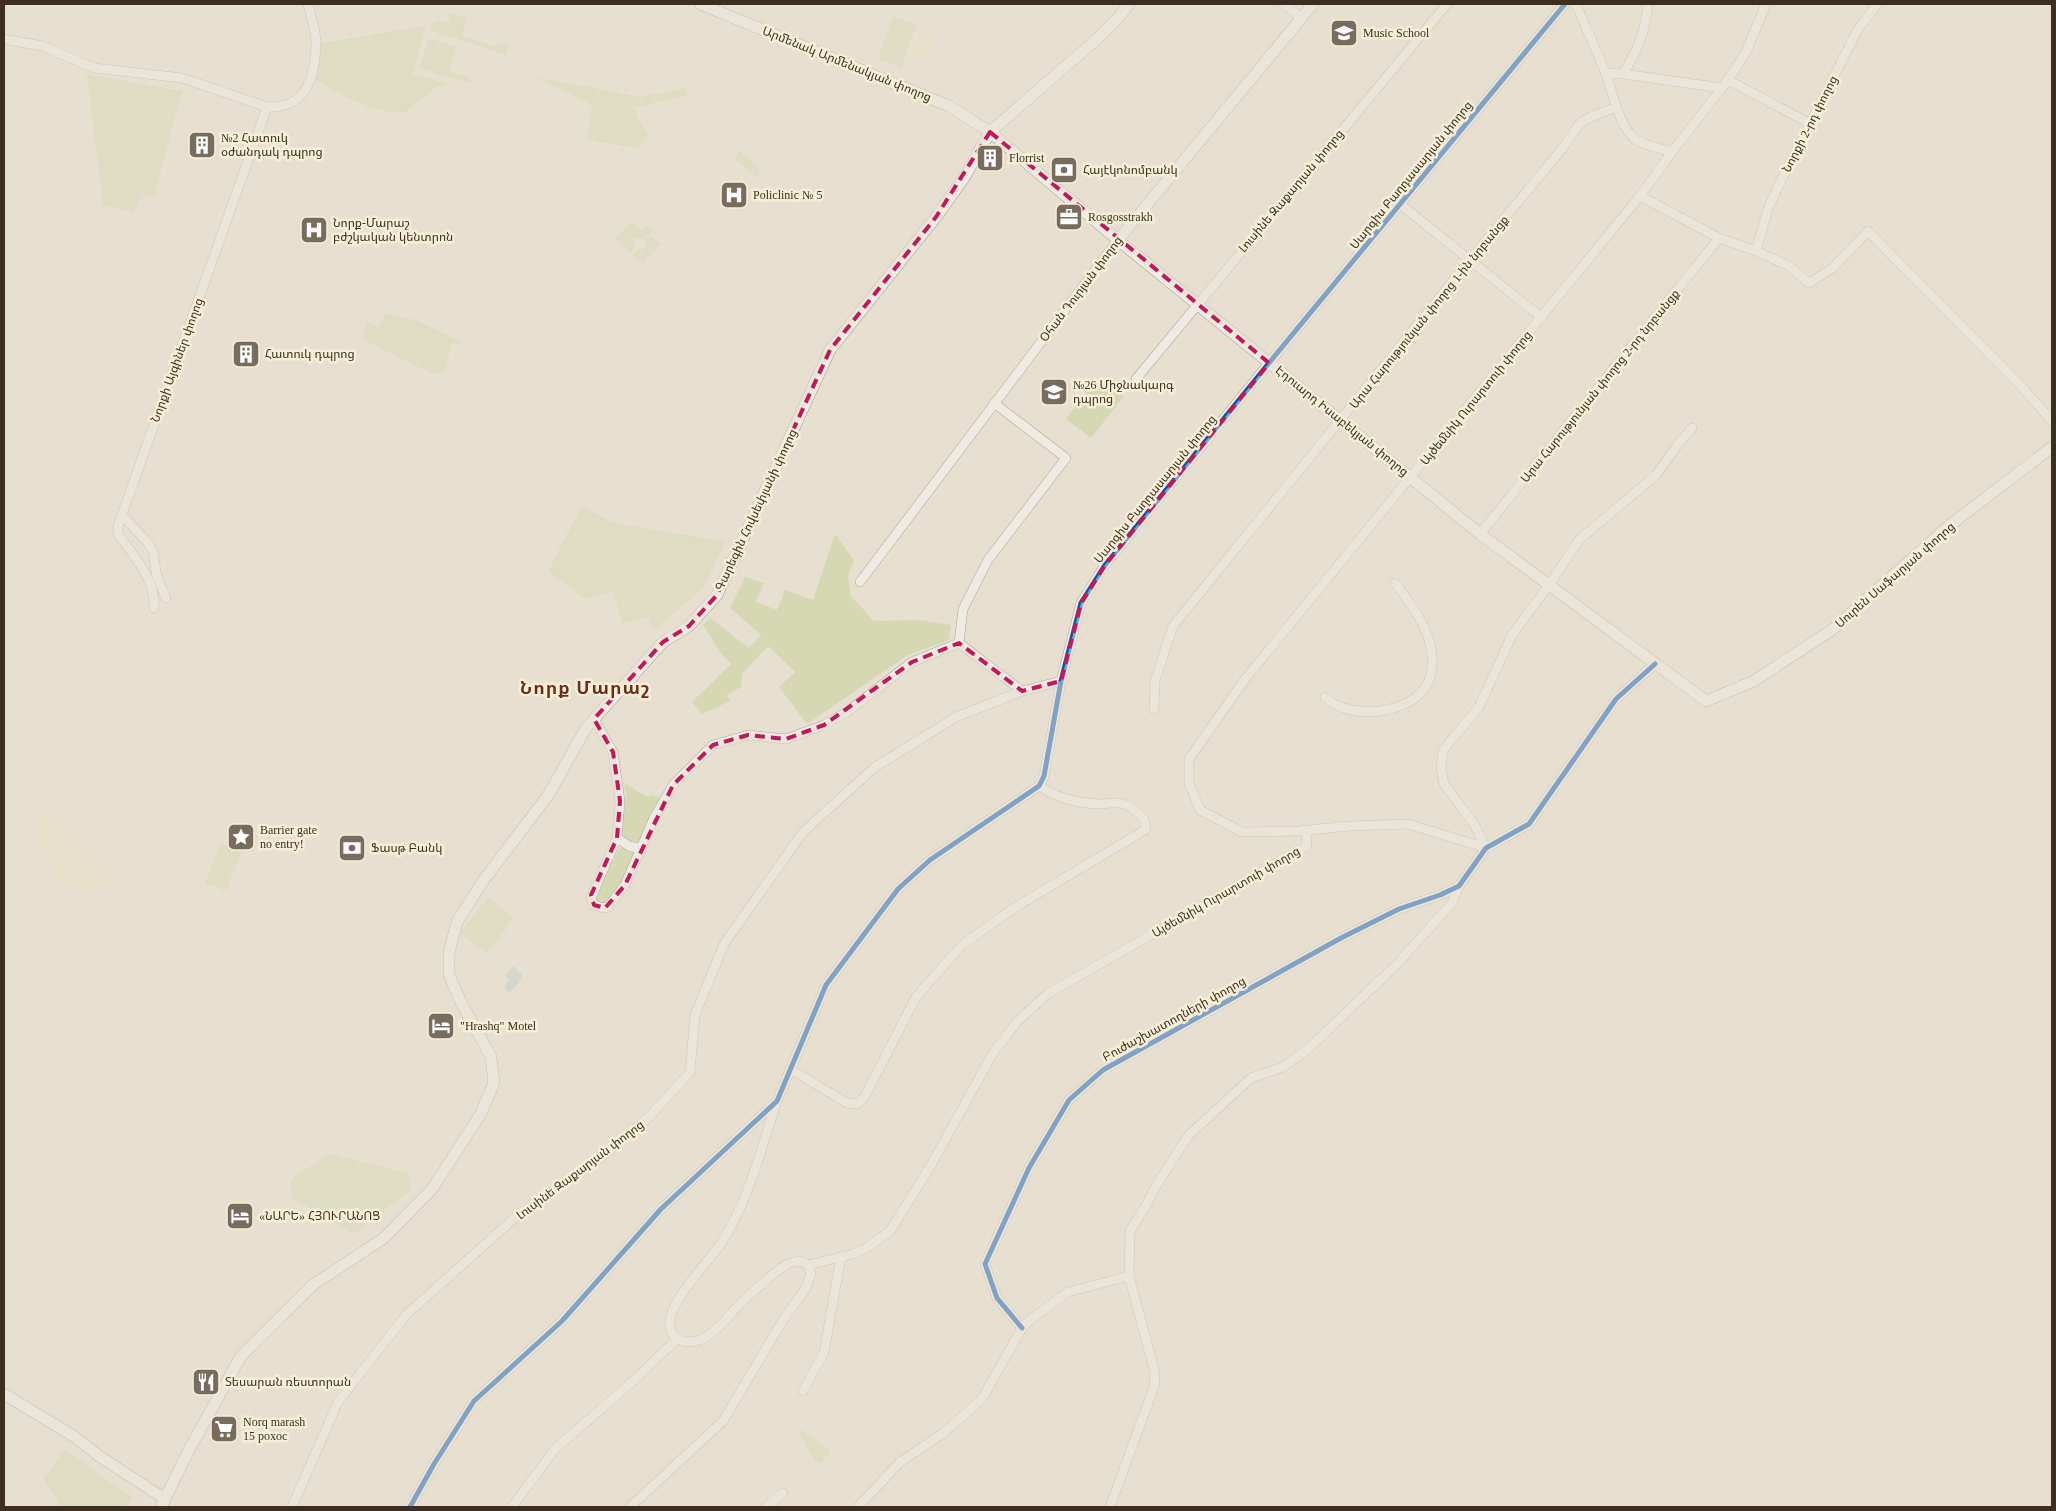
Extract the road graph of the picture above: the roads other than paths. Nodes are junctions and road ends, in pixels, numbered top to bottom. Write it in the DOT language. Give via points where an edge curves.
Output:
graph roads {
  1 [pos="308,4"];
  2 [pos="700,4"];
  3 [pos="1129,4"];
  4 [pos="1284,4"];
  5 [pos="1313,4"];
  6 [pos="1447,4"];
  7 [pos="1565,4"];
  8 [pos="1576,4"];
  9 [pos="1648,4"];
  10 [pos="1766,4"];
  11 [pos="1877,4"];
  12 [pos="1301,18"];
  13 [pos="4,39"];
  14 [pos="1606,73"];
  15 [pos="1623,74"];
  16 [pos="1728,80"];
  17 [pos="1722,88"];
  18 [pos="1616,107"];
  19 [pos="267,108"];
  20 [pos="1811,124"];
  21 [pos="990,132"];
  22 [pos="1672,152"];
  23 [pos="1640,196"];
  24 [pos="1400,204"];
  25 [pos="1719,238"];
  26 [pos="1118,240"];
  27 [pos="1756,250"];
  28 [pos="1470,260"];
  29 [pos="1198,304"];
  30 [pos="1542,318"];
  31 [pos="1269,363"];
  32 [pos="1136,379"];
  33 [pos="994,403"];
  34 [pos="1341,421"];
  35 [pos="2052,421"];
  36 [pos="1692,428"];
  37 [pos="2052,447"];
  38 [pos="1412,477"];
  39 [pos="122,515"];
  40 [pos="1480,534"];
  41 [pos="860,582"];
  42 [pos="1395,583"];
  43 [pos="1550,585"];
  44 [pos="166,598"];
  45 [pos="154,608"];
  46 [pos="959,643"];
  47 [pos="1655,664"];
  48 [pos="1060,681"];
  49 [pos="1022,691"];
  50 [pos="1325,697"];
  51 [pos="1154,709"];
  52 [pos="594,720"];
  53 [pos="1039,786"];
  54 [pos="1306,831"];
  55 [pos="617,838"];
  56 [pos="1486,848"];
  57 [pos="642,849"];
  58 [pos="1460,886"];
  59 [pos="790,1069"];
  60 [pos="777,1101"];
  61 [pos="841,1257"];
  62 [pos="808,1265"];
  63 [pos="1129,1276"];
  64 [pos="1022,1328"];
  65 [pos="677,1339"];
  66 [pos="803,1391"];
  67 [pos="4,1394"];
  68 [pos="783,1493"];
  69 [pos="163,1503"];
  70 [pos="292,1507"];
  71 [pos="410,1507"];
  72 [pos="512,1507"];
  73 [pos="630,1507"];
  74 [pos="766,1507"];
  75 [pos="858,1507"];
  76 [pos="1110,1507"];
  1 -- 19 [label="street" via="316,45 308,88 288,105"];
  2 -- 21 [label="main road, Արմենակ Արմենակյան փողոց" via="949,106"];
  3 -- 21 [label="main road, Գարեգին Հովսեփյանի փողոց" via="1097,39"];
  4 -- 12 [label="street"];
  5 -- 12 [label="main road, Օհան Դուրյան փողոց"];
  6 -- 29 [label="street, Լուսինե Զաքարյան փողոց"];
  7 -- 24 [label="street, Սարգիս Բաղդասարյան փողոց"];
  8 -- 14 [label="street"];
  9 -- 15 [label="street" via="1640,42"];
  10 -- 16 [label="street, Այծեմնիկ Ուրարտուի փողոց" via="1746,52"];
  11 -- 20 [label="street, Նորքի 2-րդ փողոց" via="1857,30"];
  12 -- 26 [label="main road, Օհան Դուրյան փողոց"];
  13 -- 19 [label="street" via="42,46 94,68 182,78"];
  14 -- 15 [label="street"];
  14 -- 18 [label="street"];
  15 -- 17 [label="street"];
  16 -- 17 [label="street, Այծեմնիկ Ուրարտուի փողոց"];
  16 -- 20 [label="street"];
  17 -- 22 [label="street, Այծեմնիկ Ուրարտուի փողոց"];
  18 -- 22 [label="street" via="1641,143"];
  18 -- 28 [label="street, Արա Հարությունյան փողոց 1-ին նրբանցք" via="1580,123"];
  19 -- 39 [label="street, Նորքի Այգիներ փողոց"];
  20 -- 27 [label="street, Նորքի 2-րդ փողոց" via="1768,209"];
  21 -- 26 [label="main road, Էդուարդ Իսաբեկյան փողոց"];
  21 -- 52 [label="main road, Գարեգին Հովսեփյանի փողոց" via="936,218 830,350 717,595 689,626 663,642"];
  22 -- 23 [label="street, Այծեմնիկ Ուրարտուի փողոց"];
  23 -- 25 [label="street"];
  23 -- 30 [label="street, Այծեմնիկ Ուրարտուի փողոց"];
  24 -- 28 [label="street"];
  24 -- 31 [label="street, Սարգիս Բաղդասարյան փողոց"];
  25 -- 27 [label="street"];
  25 -- 40 [label="street, Արա Հարությունյան փողոց 2-րդ նրբանցք"];
  26 -- 29 [label="main road, Էդուարդ Իսաբեկյան փողոց"];
  26 -- 33 [label="street, Օհան Դուրյան փողոց"];
  27 -- 35 [label="street" via="1789,266 1809,283 1833,268 1868,231"];
  28 -- 30 [label="street"];
  28 -- 34 [label="street, Արա Հարությունյան փողոց 1-ին նրբանցք"];
  29 -- 31 [label="main road, Էդուարդ Իսաբեկյան փողոց"];
  29 -- 32 [label="street, Լուսինե Զաքարյան փողոց"];
  30 -- 38 [label="street, Այծեմնիկ Ուրարտուի փողոց"];
  31 -- 34 [label="main road, Էդուարդ Իսաբեկյան փողոց"];
  31 -- 48 [label="street, Սարգիս Բաղդասարյան փողոց" via="1105,565 1080,603"];
  33 -- 41 [label="street, Օհան Դուրյան փողոց"];
  33 -- 46 [label="street" via="1066,458 988,560 963,609"];
  34 -- 38 [label="main road, Էդուարդ Իսաբեկյան փողոց"];
  34 -- 51 [label="street, Արա Հարությունյան փողոց 1-ին նրբանցք" via="1173,626 1155,680"];
  36 -- 43 [label="street" via="1656,475 1579,540"];
  37 -- 47 [label="main road, Սուրեն Սաֆարյան փողոց" via="1946,528 1833,629 1754,681 1706,701"];
  38 -- 40 [label="main road, Էդուարդ Իսաբեկյան փողոց"];
  38 -- 54 [label="street, Այծեմնիկ Ուրարտուի փողոց" via="1268,651 1189,759 1189,783 1200,810 1242,832"];
  39 -- 44 [label="street" via="153,552 157,577"];
  39 -- 45 [label="street, Նորքի Այգիներ փողոց" via="118,533 141,564 155,598"];
  40 -- 43 [label="main road, Էդուարդ Իսաբեկյան փողոց"];
  42 -- 50 [label="street" via="1426,630 1432,660 1427,684 1406,703 1389,710 1348,711 1331,704"];
  43 -- 47 [label="main road, Էդուարդ Իսաբեկյան փողոց"];
  43 -- 56 [label="street" via="1512,635 1479,707 1443,750 1441,768 1444,784 1474,824"];
  46 -- 49 [label="street"];
  46 -- 57 [label="street" via="912,662 847,712 824,725 786,739 748,735 712,745 673,785 654,818"];
  47 -- 56 [label="street" via="1616,698 1529,824"];
  48 -- 49 [label="street, Լուսինե Զաքարյան փողոց"];
  48 -- 53 [label="street, Սարգիս Բաղդասարյան փողոց" via="1044,776"];
  49 -- 70 [label="street, Լուսինե Զաքարյան փողոց" via="956,717 875,767 803,832 724,944 695,1015 690,1072 648,1118 603,1156 520,1214 406,1315 338,1402"];
  52 -- 55 [label="street" via="613,752 620,801"];
  52 -- 69 [label="main road, Գարեգին Հովսեփյանի փողոց" via="586,728 549,794 483,880 454,931 449,953 449,976 492,1057 494,1083 480,1116 432,1189 384,1238 314,1284 241,1356"];
  53 -- 59 [label="street" via="930,860 898,889 826,985"];
  53 -- 59 [label="street" via="1053,795 1077,802 1127,805 1146,826 1142,832 1014,908 962,945 916,997 864,1098 857,1104 847,1103"];
  54 -- 56 [label="street" via="1408,824"];
  54 -- 61 [label="street, Այծեմնիկ Ուրարտուի փողոց" via="1307,846 1047,994 1017,1022 993,1053 930,1167 890,1231 865,1249"];
  55 -- 57 [label="street"];
  55 -- 57 [label="street" via="591,895 592,902 598,907 608,907 625,885"];
  56 -- 58 [label="street"];
  58 -- 63 [label="street" via="1452,903 1397,964 1308,1048 1283,1067 1251,1078 1188,1136 1130,1231"];
  58 -- 64 [label="street, Բուժաշխատողների փողոց" via="1399,909 1340,938 1103,1070 1069,1100 1029,1168 985,1264 997,1298"];
  59 -- 60 [label="street"];
  60 -- 65 [label="street" via="739,1213 672,1311 670,1327"];
  60 -- 71 [label="street" via="662,1209 562,1321 474,1401"];
  61 -- 62 [label="street, Այծեմնիկ Ուրարտուի փողոց"];
  61 -- 66 [label="street" via="824,1352"];
  62 -- 65 [label="street, Այծեմնիկ Ուրարտուի փողոց" via="794,1262 784,1266 708,1336 690,1342"];
  62 -- 73 [label="street" via="811,1273 806,1288 723,1421"];
  63 -- 64 [label="street" via="1068,1292"];
  63 -- 76 [label="street" via="1156,1373 1154,1387"];
  64 -- 75 [label="street" via="982,1399 942,1434 899,1463"];
  65 -- 72 [label="street" via="555,1449"];
  67 -- 69 [label="main road" via="75,1437"];
  68 -- 74 [label="street"];
}
